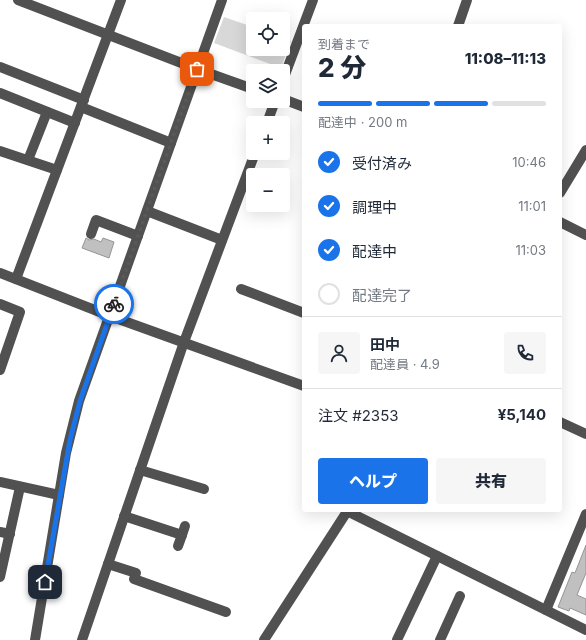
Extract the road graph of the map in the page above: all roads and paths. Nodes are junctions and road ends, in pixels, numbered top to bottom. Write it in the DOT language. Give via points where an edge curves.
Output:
graph roads {
  1 [pos="18,0"];
  2 [pos="121,0"];
  3 [pos="222,0"];
  4 [pos="313,0"];
  5 [pos="468,0"];
  6 [pos="304,24"];
  7 [pos="459,24"];
  8 [pos="302,29"];
  9 [pos="108,35"];
  10 [pos="289,64"];
  11 [pos="0,67"];
  12 [pos="197,69"];
  13 [pos="246,86"];
  14 [pos="0,93"];
  15 [pos="290,102"];
  16 [pos="82,104"];
  17 [pos="302,106"];
  18 [pos="47,112"];
  19 [pos="75,123"];
  20 [pos="171,143"];
  21 [pos="586,150"];
  22 [pos="0,151"];
  23 [pos="28,160"];
  24 [pos="252,160"];
  25 [pos="57,170"];
  26 [pos="562,189"];
  27 [pos="147,211"];
  28 [pos="562,223"];
  29 [pos="91,234"];
  30 [pos="586,235"];
  31 [pos="138,236"];
  32 [pos="222,240"];
  33 [pos="0,273"];
  34 [pos="16,279"];
  35 [pos="242,289"];
  36 [pos="0,304"];
  37 [pos="302,312"];
  38 [pos="110,316"];
  39 [pos="184,342"];
  40 [pos="0,370"];
  41 [pos="302,385"];
  42 [pos="562,423"];
  43 [pos="586,434"];
  44 [pos="140,470"];
  45 [pos="0,482"];
  46 [pos="20,487"];
  47 [pos="204,489"];
  48 [pos="59,495"];
  49 [pos="346,512"];
  50 [pos="351,512"];
  51 [pos="586,514"];
  52 [pos="124,516"];
  53 [pos="5,533"];
  54 [pos="178,546"];
  55 [pos="437,556"];
  56 [pos="108,564"];
  57 [pos="0,577"];
  58 [pos="460,596"];
  59 [pos="546,610"];
  60 [pos="226,612"];
  61 [pos="586,630"];
  62 [pos="35,640"];
  63 [pos="82,640"];
  64 [pos="264,640"];
  65 [pos="397,640"];
  66 [pos="440,640"];
  1 -- 9 [label="street"];
  2 -- 9 [label="street"];
  3 -- 12 [label="street"];
  4 -- 6 [label="street"];
  5 -- 7 [label="street"];
  8 -- 10 [label="street"];
  9 -- 12 [label="street"];
  9 -- 16 [label="street"];
  11 -- 16 [label="street"];
  12 -- 13 [label="street"];
  12 -- 20 [label="street"];
  14 -- 18 [label="street"];
  15 -- 17 [label="street"];
  16 -- 19 [label="street"];
  16 -- 20 [label="street"];
  18 -- 19 [label="street"];
  18 -- 23 [label="street"];
  19 -- 25 [label="street"];
  20 -- 27 [label="street"];
  21 -- 26 [label="street"];
  22 -- 23 [label="street"];
  23 -- 25 [label="street"];
  24 -- 32 [label="street"];
  25 -- 34 [label="street"];
  27 -- 31 [label="street"];
  27 -- 32 [label="street"];
  28 -- 30 [label="street"];
  29 -- 31 [label="street" via="96,220"];
  31 -- 38 [label="street"];
  32 -- 39 [label="street"];
  33 -- 34 [label="street"];
  34 -- 38 [label="street"];
  35 -- 37 [label="street"];
  36 -- 40 [label="street" via="20,312"];
  38 -- 39 [label="street"];
  38 -- 48 [label="street" via="80,401 66,453"];
  39 -- 41 [label="street"];
  39 -- 44 [label="street"];
  42 -- 43 [label="street"];
  44 -- 47 [label="street"];
  44 -- 52 [label="street"];
  45 -- 46 [label="street"];
  46 -- 48 [label="street"];
  46 -- 53 [label="street"];
  48 -- 62 [label="street"];
  49 -- 64 [label="street"];
  50 -- 55 [label="street"];
  51 -- 59 [label="street"];
  52 -- 54 [label="street" via="184,531"];
  52 -- 56 [label="street"];
  53 -- 57 [label="street"];
  55 -- 59 [label="street"];
  55 -- 65 [label="street"];
  56 -- 60 [label="street" via="136,573 134,579"];
  56 -- 63 [label="street"];
  58 -- 66 [label="street"];
  59 -- 61 [label="street"];
}
